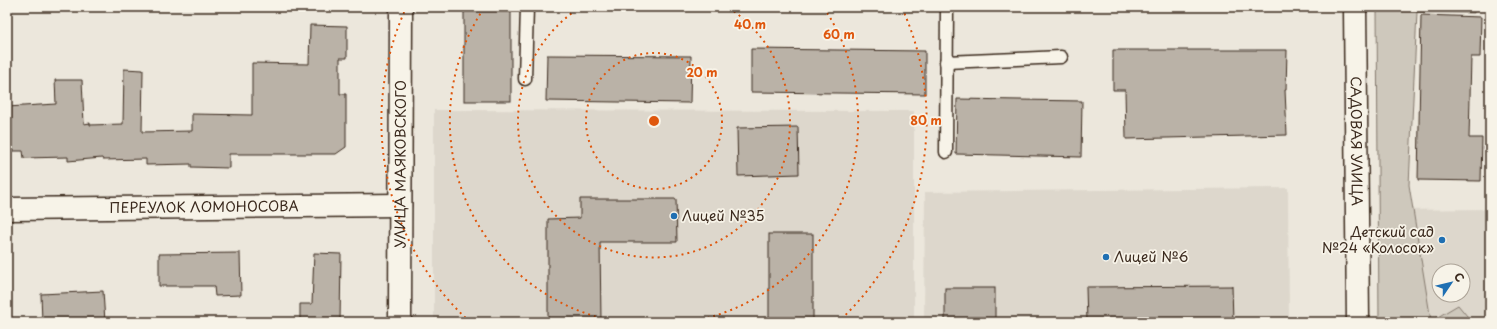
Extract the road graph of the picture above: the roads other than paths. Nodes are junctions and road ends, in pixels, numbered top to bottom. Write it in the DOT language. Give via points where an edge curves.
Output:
graph roads {
  1 [pos="401,7"];
  2 [pos="527,7"];
  3 [pos="947,7"];
  4 [pos="1355,7"];
  5 [pos="1061,57"];
  6 [pos="946,62"];
  7 [pos="526,79"];
  8 [pos="946,152"];
  9 [pos="400,205"];
  10 [pos="7,210"];
  11 [pos="400,322"];
  12 [pos="1358,322"];
  1 -- 9 [label="street, УЛИЦА МАЯКОВСКОГО"];
  2 -- 7 [label="lane"];
  3 -- 6 [label="lane"];
  4 -- 12 [label="street, САДОВАЯ УЛИЦА"];
  5 -- 6 [label="lane"];
  6 -- 8 [label="lane"];
  9 -- 10 [label="street, ПЕРЕУЛОК ЛОМОНОСОВА"];
  9 -- 11 [label="street, УЛИЦА МАЯКОВСКОГО"];
}
